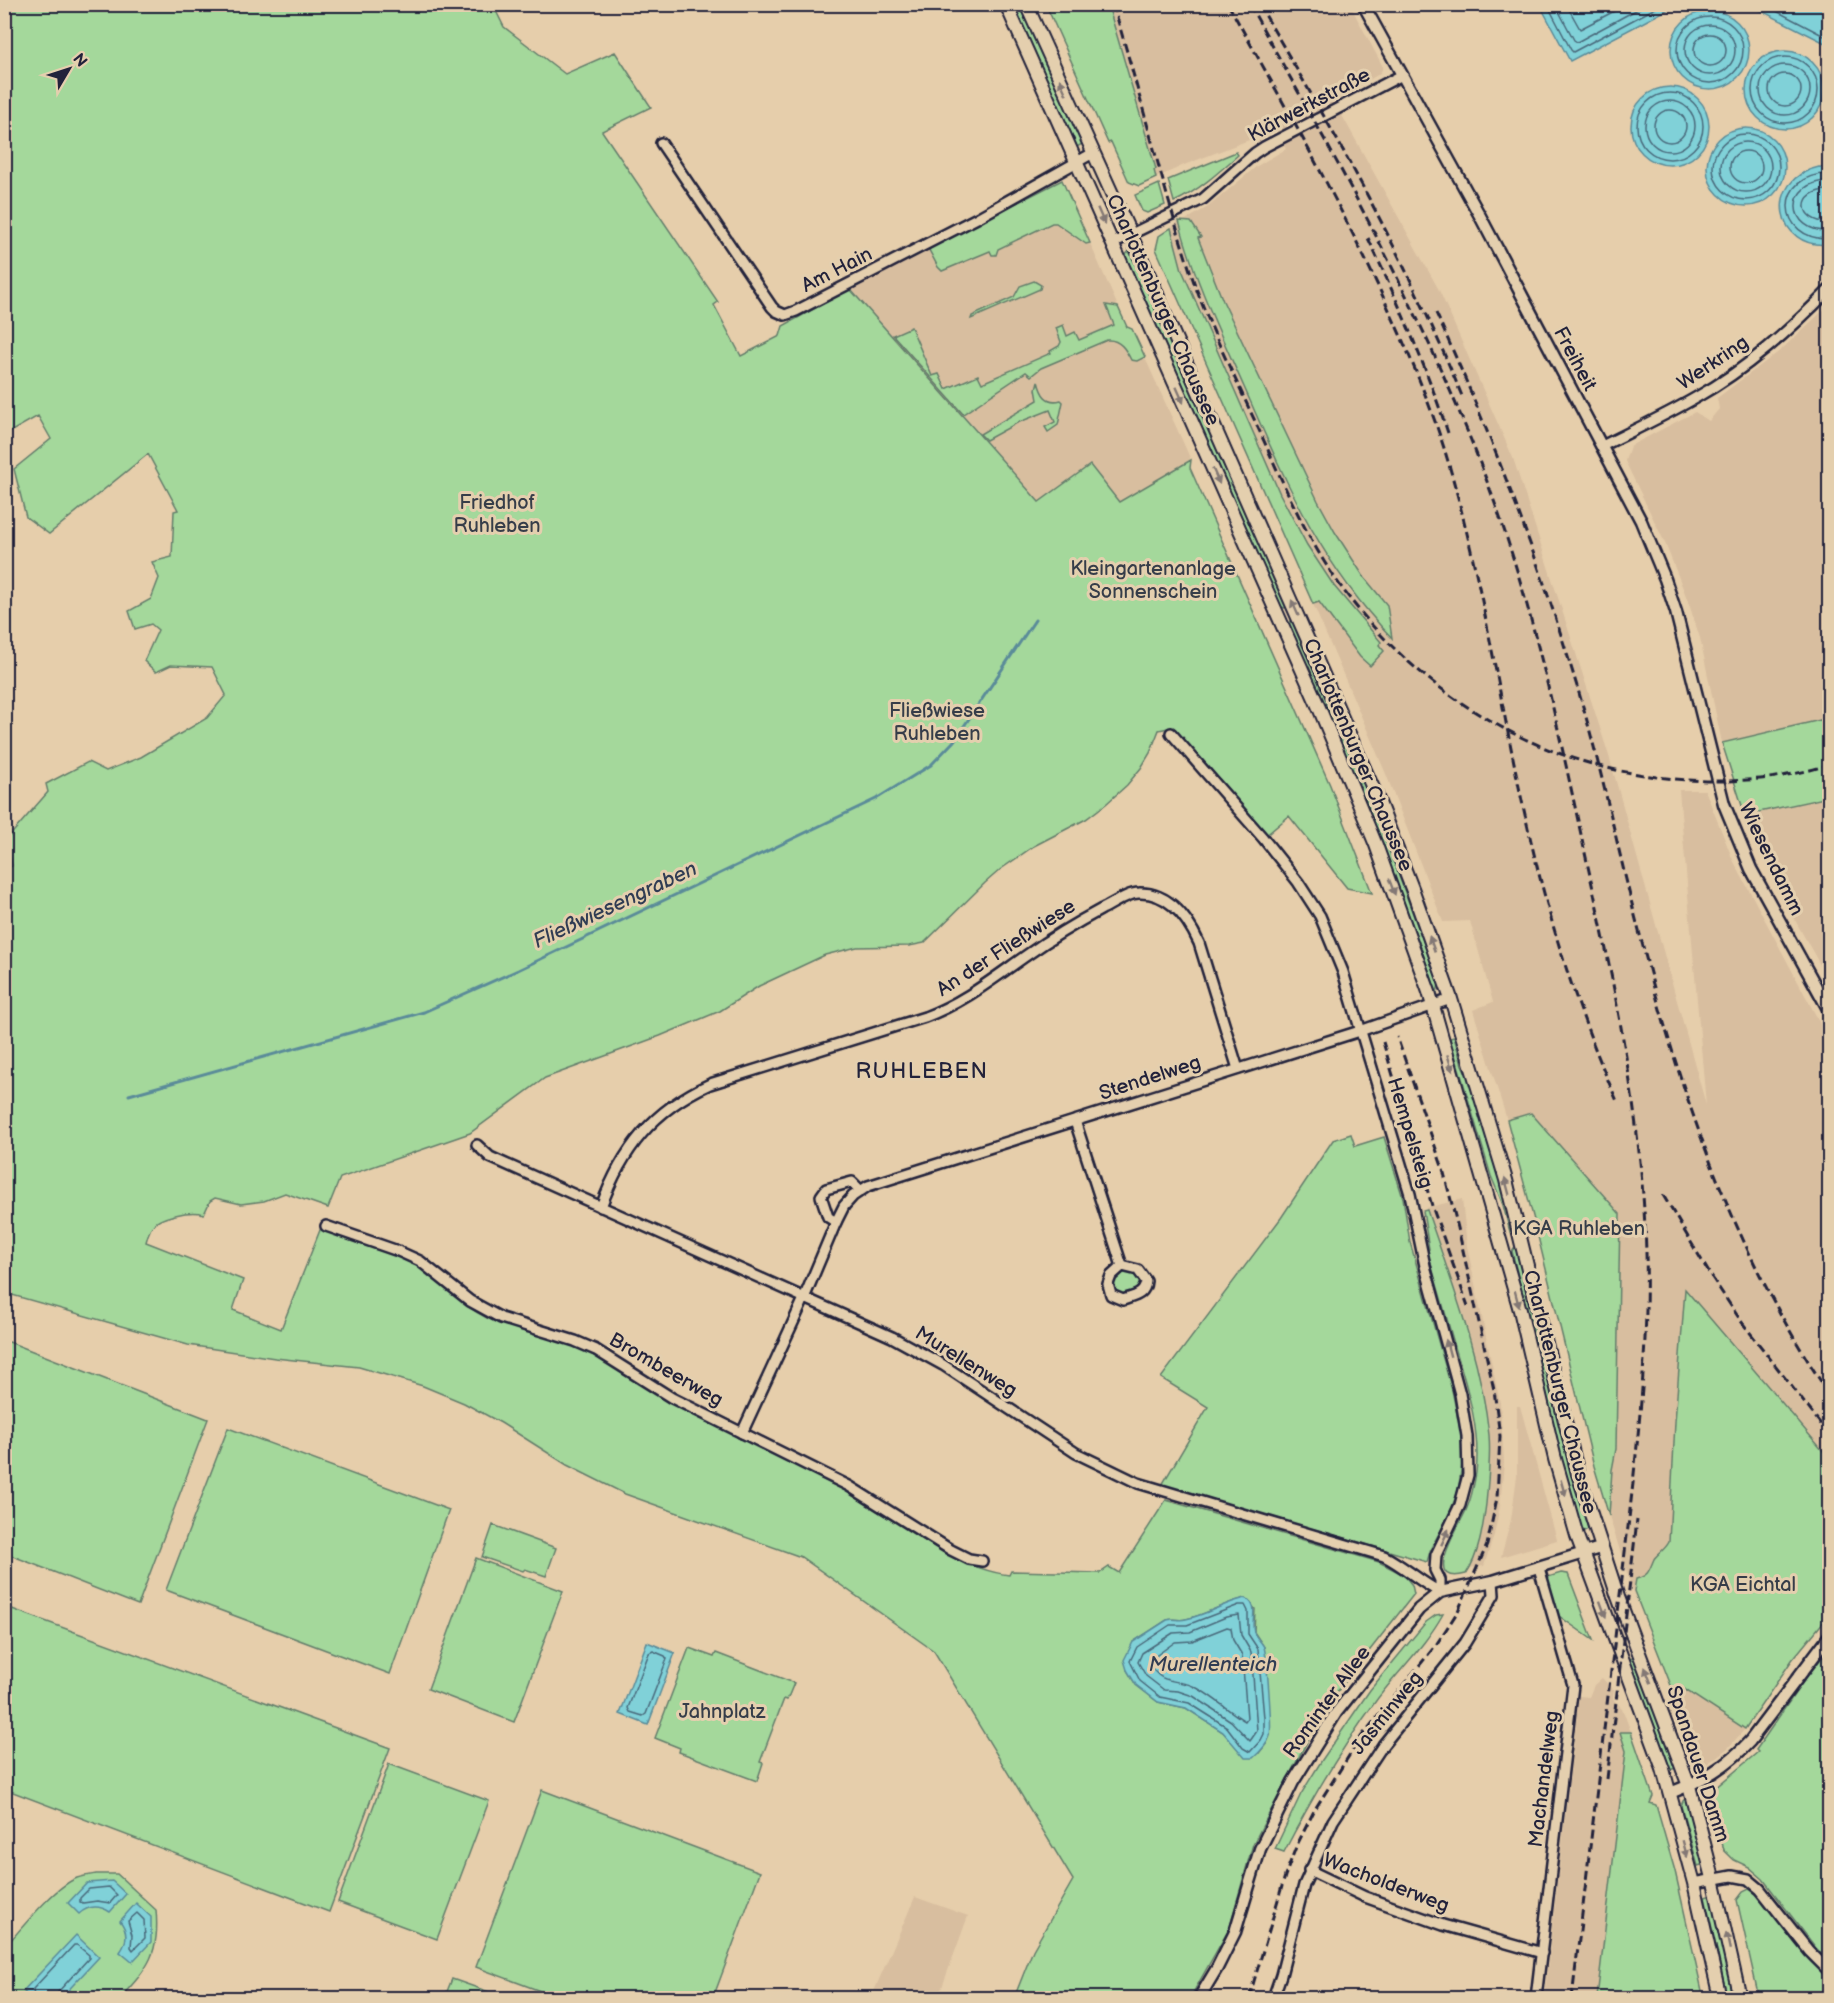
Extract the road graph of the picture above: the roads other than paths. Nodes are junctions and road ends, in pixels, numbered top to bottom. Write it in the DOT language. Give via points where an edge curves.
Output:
graph roads {
  1 [pos="1006,4"];
  2 [pos="1026,4"];
  3 [pos="1363,4"];
  4 [pos="1402,75"];
  5 [pos="661,143"];
  6 [pos="1093,153"];
  7 [pos="1077,163"];
  8 [pos="1130,235"];
  9 [pos="1113,243"];
  10 [pos="1830,289"];
  11 [pos="1602,446"];
  12 [pos="1171,733"];
  13 [pos="1709,749"];
  14 [pos="1451,999"];
  15 [pos="1433,1006"];
  16 [pos="1830,1012"];
  17 [pos="1360,1031"];
  18 [pos="1238,1069"];
  19 [pos="1075,1121"];
  20 [pos="477,1145"];
  21 [pos="860,1190"];
  22 [pos="601,1207"];
  23 [pos="836,1222"];
  24 [pos="326,1226"];
  25 [pos="1122,1266"];
  26 [pos="804,1298"];
  27 [pos="742,1433"];
  28 [pos="1600,1548"];
  29 [pos="1583,1554"];
  30 [pos="982,1561"];
  31 [pos="1539,1568"];
  32 [pos="1493,1581"];
  33 [pos="1440,1592"];
  34 [pos="1830,1635"];
  35 [pos="1689,1786"];
  36 [pos="1670,1793"];
  37 [pos="1310,1870"];
  38 [pos="1713,1878"];
  39 [pos="1694,1882"];
  40 [pos="1542,1953"];
  41 [pos="1830,1972"];
  42 [pos="1199,1998"];
  43 [pos="1273,1998"];
  44 [pos="1536,1998"];
  45 [pos="1720,1998"];
  46 [pos="1740,1998"];
  1 -- 7 [label="main road, Charlottenburger Chaussee"];
  6 -- 2 [label="main road, Charlottenburger Chaussee, one-way"];
  3 -- 4 [label="street, Freiheit"];
  4 -- 8 [label="street, Klärwerkstraße" via="1264,147 1203,199"];
  4 -- 11 [label="street, Freiheit"];
  5 -- 7 [label="street, Am Hain" via="772,307 785,315"];
  6 -- 7 [label="street, Am Hain"];
  6 -- 8 [label="main road, Charlottenburger Chaussee"];
  7 -- 9 [label="main road, Charlottenburger Chaussee, one-way"];
  8 -- 9 [label="street, Klärwerkstraße"];
  14 -- 8 [label="main road, Charlottenburger Chaussee, one-way" via="1376,795"];
  9 -- 15 [label="main road, Charlottenburger Chaussee, one-way" via="1340,757 1396,898"];
  10 -- 11 [label="street, Werkring" via="1785,333 1731,375 1698,397"];
  11 -- 13 [label="street, Freiheit" via="1641,521 1665,579 1692,671"];
  12 -- 17 [label="street, Hempelsteig" via="1263,837 1303,890 1330,939"];
  13 -- 16 [label="street, Wiesendamm" via="1724,804 1751,869"];
  14 -- 15 [label="street, Stendelweg"];
  28 -- 14 [label="main road, Charlottenburger Chaussee, one-way" via="1569,1441 1506,1180"];
  15 -- 17 [label="street, Stendelweg"];
  15 -- 29 [label="main road, Charlottenburger Chaussee, one-way" via="1508,1265 1555,1459"];
  17 -- 18 [label="street, Stendelweg"];
  33 -- 17 [label="street, Hempelsteig, one-way" via="1436,1556 1460,1505 1468,1475 1467,1436 1410,1194"];
  18 -- 19 [label="street, Stendelweg"];
  18 -- 22 [label="street, An der Fließwiese" via="1190,924 1165,900 1132,894 1049,940 952,1006 691,1092 657,1116 634,1142"];
  19 -- 21 [label="street, Stendelweg"];
  19 -- 25 [label="street"];
  20 -- 22 [label="street, Murellenweg" via="490,1158"];
  21 -- 23 [label="street, Stendelweg" via="844,1206"];
  21 -- 23 [label="street, Stendelweg" via="852,1182 826,1189 821,1196 828,1217"];
  22 -- 26 [label="street, Murellenweg"];
  23 -- 26 [label="street, Stendelweg"];
  24 -- 27 [label="street, Brombeerweg" via="420,1261 485,1311 596,1350 672,1398"];
  25 -- 25 [label="street" via="1108,1284 1112,1295 1123,1300 1144,1291 1146,1281 1138,1270"];
  26 -- 27 [label="street, Stendelweg"];
  26 -- 33 [label="street, Murellenweg" via="914,1348 1107,1469 1163,1491 1384,1556"];
  27 -- 30 [label="street, Brombeerweg" via="849,1486 951,1550"];
  28 -- 29 [label="street, Rominter Allee"];
  35 -- 28 [label="main road, Spandauer Damm, one-way"];
  29 -- 31 [label="street, Rominter Allee"];
  29 -- 36 [label="main road, Spandauer Damm, one-way"];
  31 -- 32 [label="street, Rominter Allee"];
  31 -- 40 [label="street, Machandelweg" via="1573,1685"];
  32 -- 33 [label="street, Rominter Allee"];
  32 -- 37 [label="street, Jasminweg" via="1494,1595 1466,1643 1366,1767 1333,1821"];
  33 -- 42 [label="street, Rominter Allee" via="1419,1609 1336,1713 1293,1782 1260,1849 1235,1932"];
  34 -- 35 [label="street" via="1750,1742 1725,1766"];
  35 -- 36 [label="street"];
  35 -- 38 [label="main road, Spandauer Damm"];
  36 -- 39 [label="main road, Spandauer Damm, one-way"];
  37 -- 40 [label="street, Wacholderweg" via="1365,1897 1443,1925"];
  37 -- 43 [label="street, Wacholderweg"];
  38 -- 39 [label="street"];
  38 -- 41 [label="street" via="1742,1877 1755,1884"];
  46 -- 38 [label="main road, Spandauer Damm, one-way"];
  39 -- 45 [label="main road, Spandauer Damm"];
  40 -- 44 [label="street, Machandelweg"];
}
